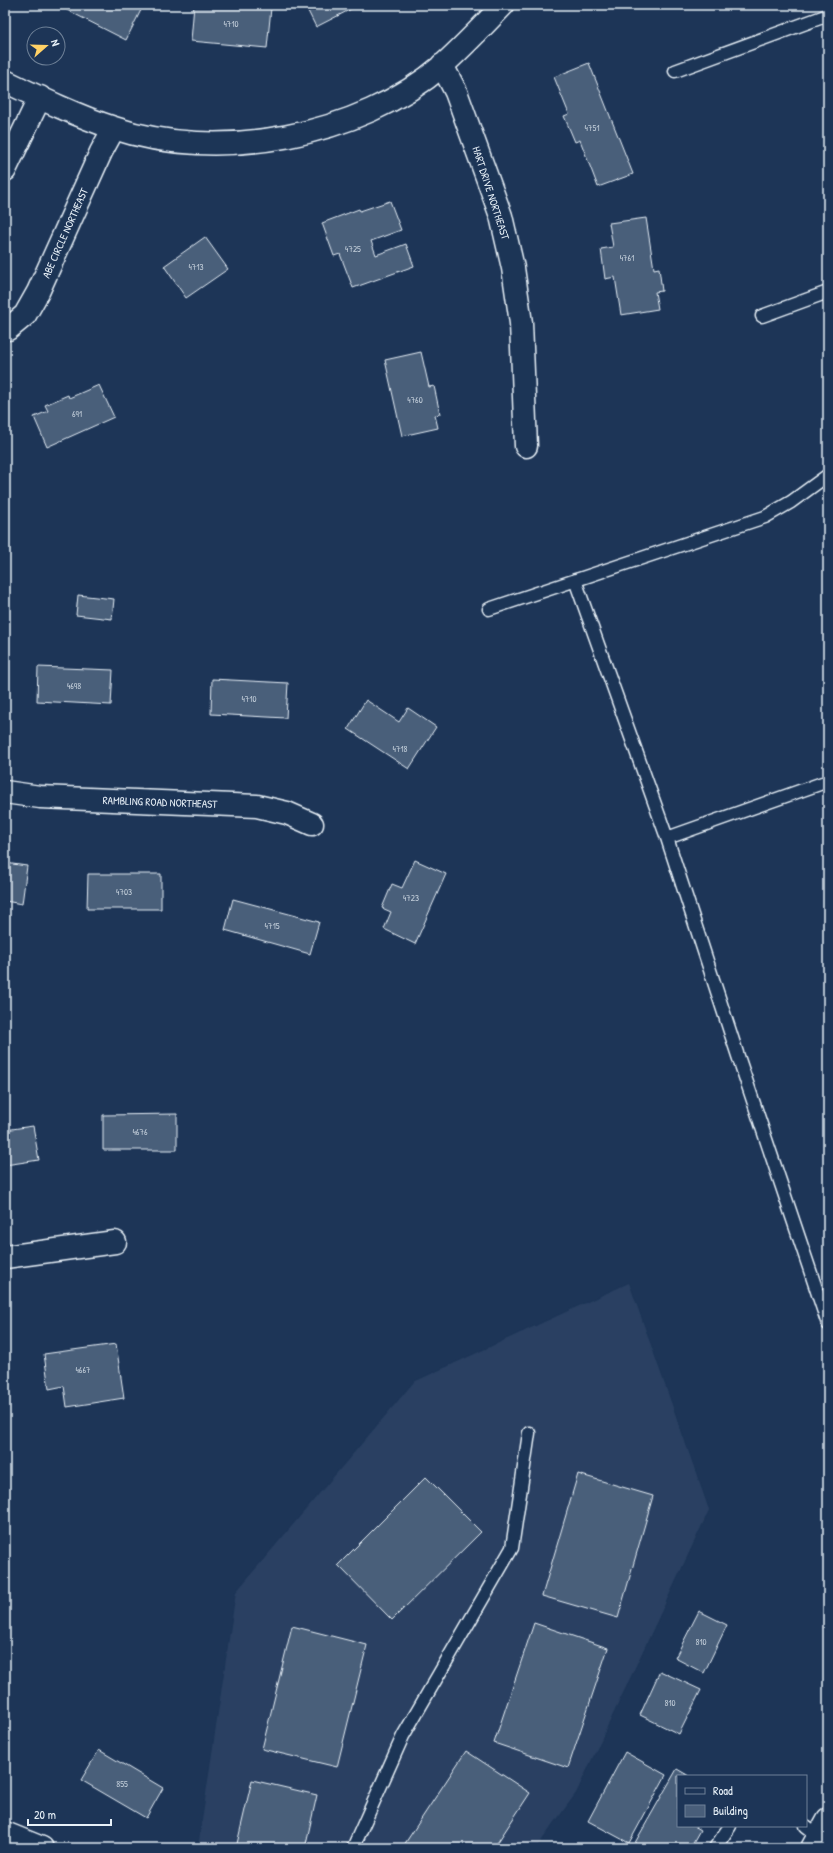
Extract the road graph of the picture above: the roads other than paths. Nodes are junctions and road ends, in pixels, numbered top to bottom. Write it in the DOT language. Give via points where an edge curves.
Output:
graph roads {
  1 [pos="504,5"];
  2 [pos="828,15"];
  3 [pos="442,65"];
  4 [pos="675,71"];
  5 [pos="5,81"];
  6 [pos="40,98"];
  7 [pos="114,128"];
  8 [pos="5,170"];
  9 [pos="828,292"];
  10 [pos="762,316"];
  11 [pos="5,329"];
  12 [pos="526,446"];
  13 [pos="828,475"];
  14 [pos="575,580"];
  15 [pos="489,609"];
  16 [pos="828,781"];
  17 [pos="5,792"];
  18 [pos="312,824"];
  19 [pos="667,838"];
  20 [pos="115,1242"];
  21 [pos="5,1257"];
  22 [pos="824,1297"];
  23 [pos="828,1324"];
  24 [pos="529,1433"];
  25 [pos="729,1827"];
  26 [pos="5,1833"];
  27 [pos="42,1848"];
  28 [pos="353,1848"];
  29 [pos="715,1848"];
  1 -- 3 [label="street"];
  2 -- 4 [label="lane"];
  3 -- 7 [label="street" via="377,108 307,132 276,138 242,142 182,142"];
  3 -- 12 [label="street, HART DRIVE NORTHEAST" via="456,92 498,209 513,268 521,323"];
  5 -- 6 [label="street"];
  6 -- 7 [label="street"];
  6 -- 8 [label="street"];
  7 -- 11 [label="street, ABE CIRCLE NORTHEAST" via="38,292 25,314"];
  9 -- 10 [label="lane"];
  13 -- 14 [label="lane" via="765,517"];
  14 -- 15 [label="lane"];
  14 -- 19 [label="lane"];
  16 -- 19 [label="lane"];
  17 -- 18 [label="street, RAMBLING ROAD NORTHEAST" via="40,797 257,806 287,813"];
  19 -- 22 [label="lane" via="740,1064"];
  20 -- 21 [label="street"];
  22 -- 23 [label="lane"];
  24 -- 28 [label="lane" via="512,1548 403,1736"];
  25 -- 29 [label="lane"];
  26 -- 27 [label="street"];
}
